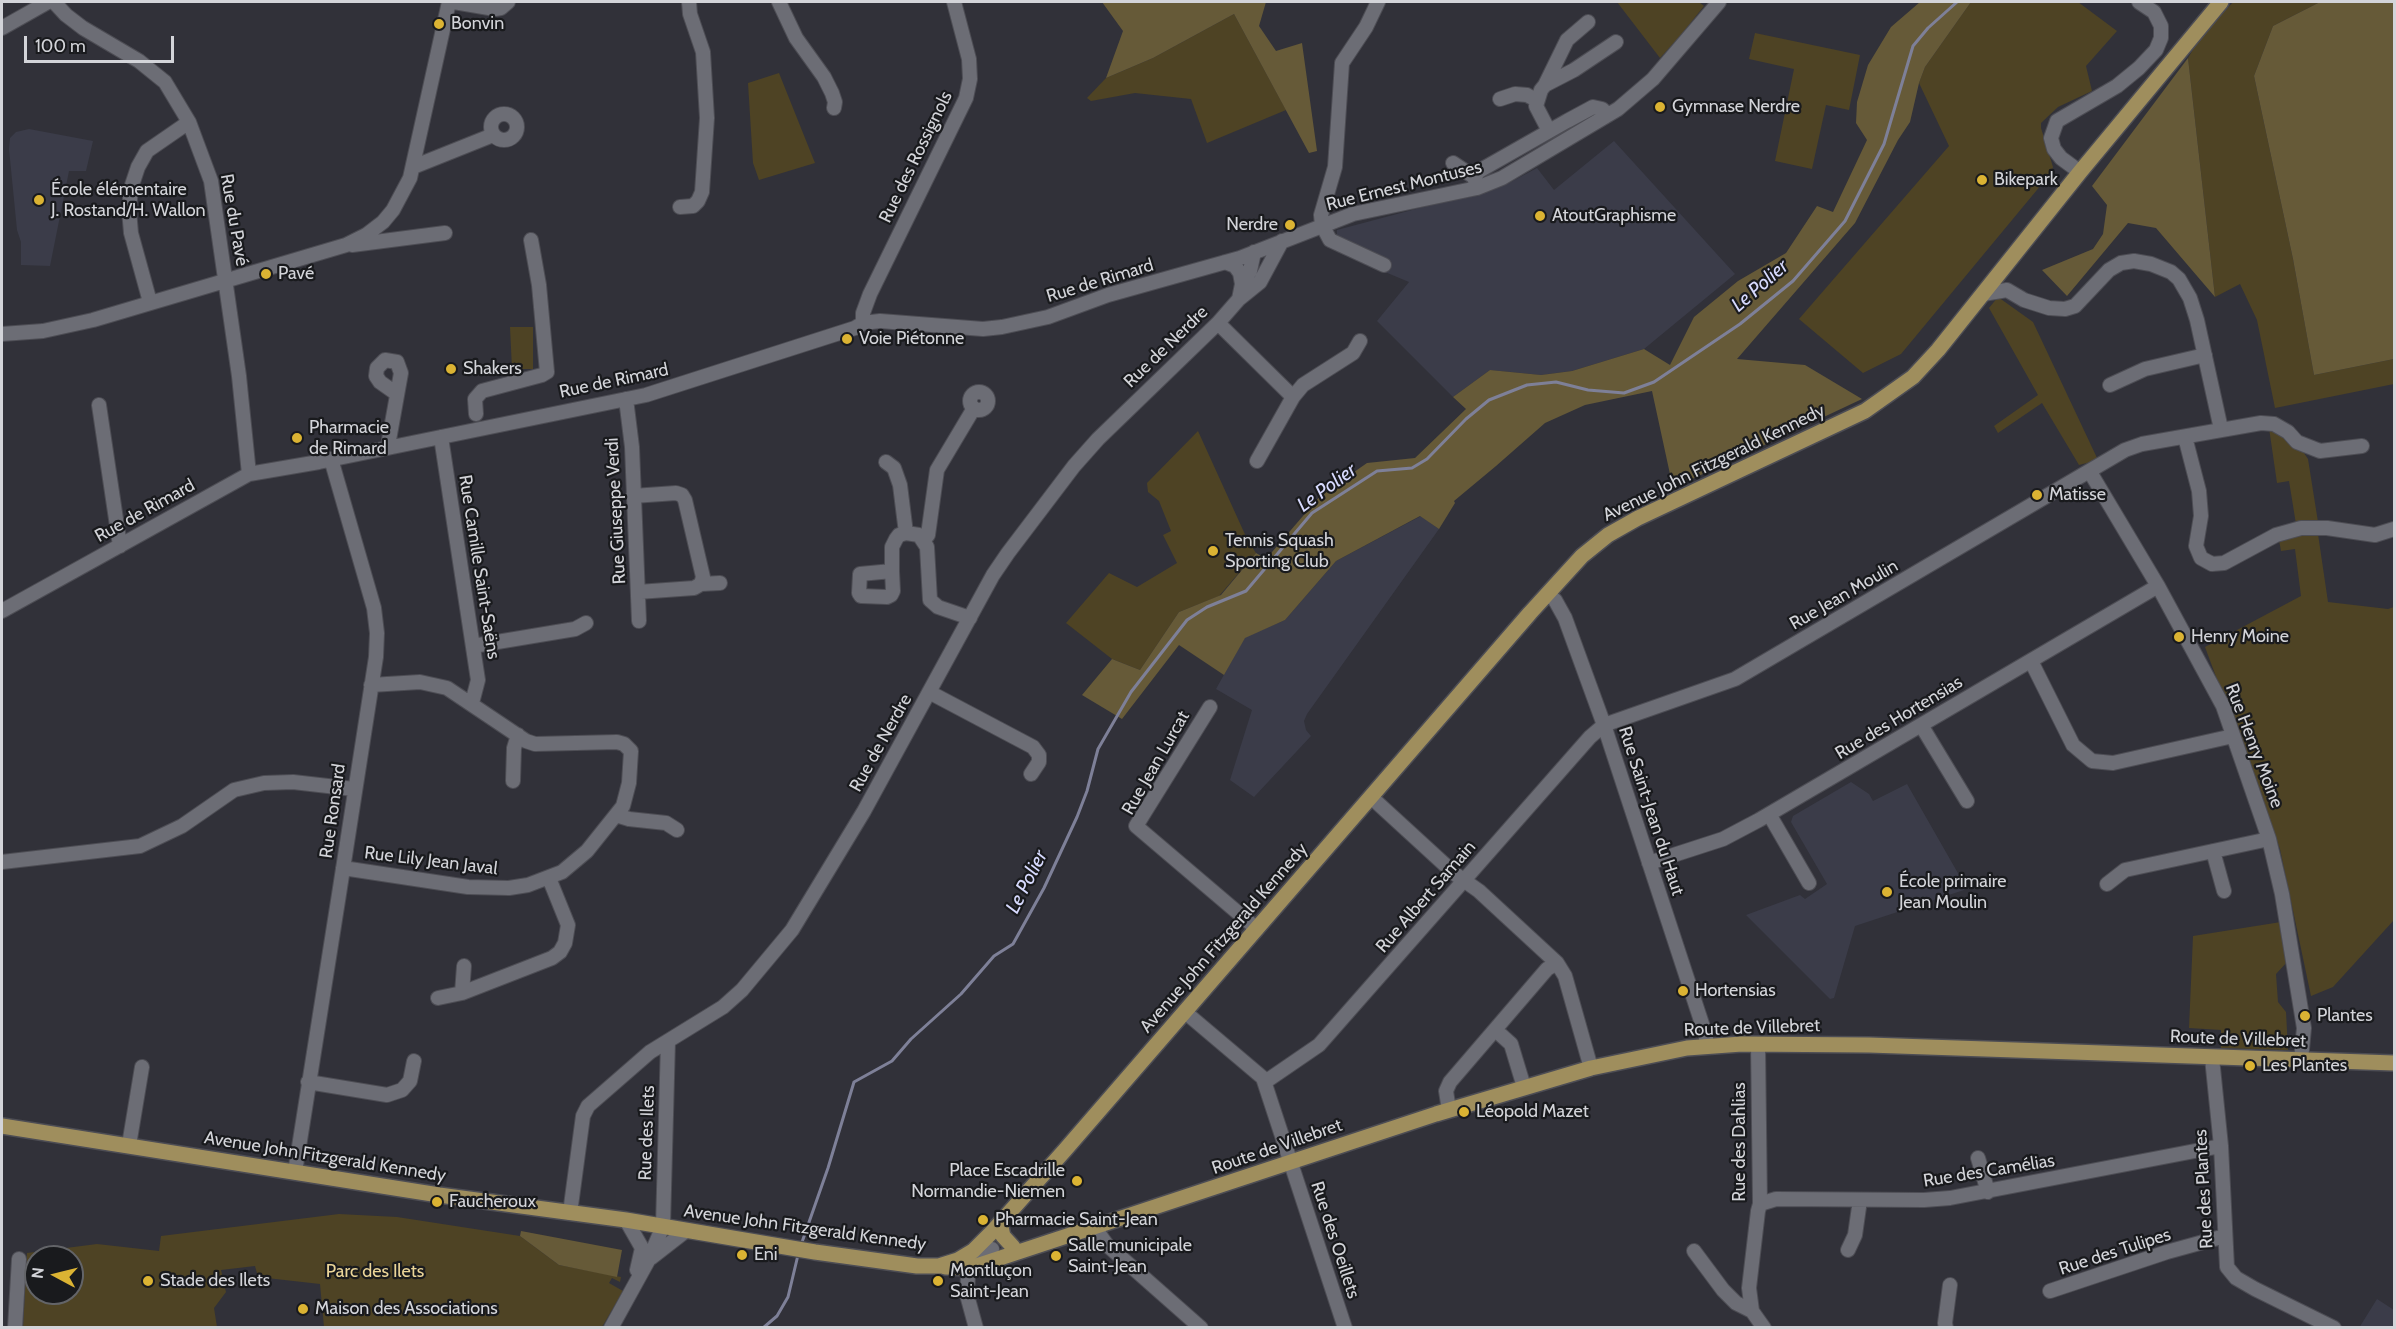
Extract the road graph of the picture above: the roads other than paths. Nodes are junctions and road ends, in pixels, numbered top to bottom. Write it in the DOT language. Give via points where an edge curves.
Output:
graph roads {
  1 [pos="48,2"];
  2 [pos="54,2"];
  3 [pos="451,2"];
  4 [pos="508,2"];
  5 [pos="689,2"];
  6 [pos="779,2"];
  7 [pos="954,2"];
  8 [pos="1378,2"];
  9 [pos="1719,2"];
  10 [pos="2139,2"];
  11 [pos="2221,2"];
  12 [pos="1588,22"];
  13 [pos="2,28"];
  14 [pos="1616,42"];
  15 [pos="1545,85"];
  16 [pos="1500,99"];
  17 [pos="1536,100"];
  18 [pos="834,108"];
  19 [pos="1608,115"];
  20 [pos="189,122"];
  21 [pos="1549,130"];
  22 [pos="493,135"];
  23 [pos="1453,163"];
  24 [pos="413,167"];
  25 [pos="2080,172"];
  26 [pos="1476,182"];
  27 [pos="680,207"];
  28 [pos="383,222"];
  29 [pos="1322,225"];
  30 [pos="445,233"];
  31 [pos="399,240"];
  32 [pos="531,240"];
  33 [pos="1282,241"];
  34 [pos="346,245"];
  35 [pos="1254,252"];
  36 [pos="1225,262"];
  37 [pos="1384,265"];
  38 [pos="226,279"];
  39 [pos="1247,287"];
  40 [pos="1983,294"];
  41 [pos="150,302"];
  42 [pos="862,322"];
  43 [pos="1218,323"];
  44 [pos="2,334"];
  45 [pos="1360,341"];
  46 [pos="2205,355"];
  47 [pos="2110,385"];
  48 [pos="397,394"];
  49 [pos="1293,397"];
  50 [pos="626,399"];
  51 [pos="99,405"];
  52 [pos="974,408"];
  53 [pos="476,414"];
  54 [pos="2221,429"];
  55 [pos="441,437"];
  56 [pos="2185,437"];
  57 [pos="2362,446"];
  58 [pos="388,448"];
  59 [pos="331,459"];
  60 [pos="1257,461"];
  61 [pos="885,462"];
  62 [pos="2090,472"];
  63 [pos="249,474"];
  64 [pos="633,496"];
  65 [pos="2394,529"];
  66 [pos="906,533"];
  67 [pos="924,540"];
  68 [pos="120,546"];
  69 [pos="892,571"];
  70 [pos="720,583"];
  71 [pos="701,584"];
  72 [pos="2158,586"];
  73 [pos="638,592"];
  74 [pos="1547,594"];
  75 [pos="2,610"];
  76 [pos="970,618"];
  77 [pos="639,621"];
  78 [pos="586,623"];
  79 [pos="473,646"];
  80 [pos="2031,661"];
  81 [pos="371,685"];
  82 [pos="929,692"];
  83 [pos="472,703"];
  84 [pos="1210,707"];
  85 [pos="1604,725"];
  86 [pos="1921,725"];
  87 [pos="518,735"];
  88 [pos="2233,736"];
  89 [pos="1031,774"];
  90 [pos="513,781"];
  91 [pos="354,789"];
  92 [pos="1371,797"];
  93 [pos="1967,801"];
  94 [pos="1769,814"];
  95 [pos="616,815"];
  96 [pos="677,830"];
  97 [pos="2269,838"];
  98 [pos="2213,851"];
  99 [pos="2,862"];
  100 [pos="1649,863"];
  101 [pos="343,868"];
  102 [pos="549,878"];
  103 [pos="1465,881"];
  104 [pos="1809,883"];
  105 [pos="2107,885"];
  106 [pos="2224,891"];
  107 [pos="1257,928"];
  108 [pos="1557,963"];
  109 [pos="464,966"];
  110 [pos="462,993"];
  111 [pos="438,998"];
  112 [pos="1185,1012"];
  113 [pos="1501,1035"];
  114 [pos="668,1041"];
  115 [pos="1758,1044"];
  116 [pos="1706,1046"];
  117 [pos="2212,1058"];
  118 [pos="2301,1060"];
  119 [pos="414,1061"];
  120 [pos="2394,1063"];
  121 [pos="142,1068"];
  122 [pos="1591,1068"];
  123 [pos="308,1082"];
  124 [pos="1265,1082"];
  125 [pos="1524,1087"];
  126 [pos="1449,1110"];
  127 [pos="2,1126"];
  128 [pos="129,1145"];
  129 [pos="2221,1146"];
  130 [pos="1978,1158"];
  131 [pos="1292,1163"];
  132 [pos="295,1172"];
  133 [pos="1988,1192"];
  134 [pos="1860,1200"];
  135 [pos="1760,1204"];
  136 [pos="570,1213"];
  137 [pos="626,1220"];
  138 [pos="1000,1223"];
  139 [pos="663,1226"];
  140 [pos="1095,1228"];
  141 [pos="687,1230"];
  142 [pos="2225,1236"];
  143 [pos="1014,1247"];
  144 [pos="1031,1247"];
  145 [pos="992,1250"];
  146 [pos="1848,1250"];
  147 [pos="973,1251"];
  148 [pos="1694,1251"];
  149 [pos="646,1253"];
  150 [pos="19,1259"];
  151 [pos="939,1266"];
  152 [pos="970,1268"];
  153 [pos="1950,1286"];
  154 [pos="2050,1291"];
  155 [pos="1752,1311"];
  156 [pos="15,1328"];
  157 [pos="611,1328"];
  158 [pos="976,1328"];
  159 [pos="1201,1328"];
  160 [pos="1345,1328"];
  161 [pos="1764,1328"];
  162 [pos="1946,1328"];
  163 [pos="2334,1328"];
  1 -- 13 [label="street"];
  2 -- 20 [label="street, Rue du Pavé" via="83,28 140,61 165,82"];
  3 -- 4 [label="street" via="495,9"];
  3 -- 24 [label="street"];
  5 -- 27 [label="street" via="703,52 707,118 702,192 693,206"];
  6 -- 18 [label="street" via="796,38 824,77"];
  7 -- 42 [label="street, Rue des Rossignols" via="969,59 966,98 870,294"];
  8 -- 29 [label="street" via="1341,63 1335,167"];
  9 -- 19 [label="street, Rue Ernest Montuses" via="1653,79"];
  10 -- 25 [label="street" via="2154,12 2161,26 2156,50 2116,86 2057,121 2051,138 2061,158"];
  11 -- 25 [label="main road, Avenue John Fitzgerald Kennedy"];
  12 -- 15 [label="street" via="1568,40"];
  14 -- 15 [label="street"];
  15 -- 17 [label="street"];
  16 -- 17 [label="street" via="1515,94"];
  17 -- 21 [label="street"];
  19 -- 21 [label="street" via="1593,108"];
  19 -- 26 [label="street, Rue Ernest Montuses" via="1502,178"];
  20 -- 38 [label="street, Rue du Pavé" via="211,181"];
  20 -- 41 [label="street" via="147,151 131,188 131,233"];
  21 -- 26 [label="street" via="1479,171"];
  22 -- 24 [label="street"];
  23 -- 26 [label="street, Rue Ernest Montuses"];
  24 -- 28 [label="street" via="404,190"];
  25 -- 40 [label="main road, Avenue John Fitzgerald Kennedy"];
  26 -- 29 [label="street, Rue Ernest Montuses"];
  28 -- 31 [label="street"];
  28 -- 34 [label="street"];
  29 -- 33 [label="street, Rue Ernest Montuses"];
  29 -- 37 [label="street" via="1330,240"];
  30 -- 31 [label="street"];
  31 -- 34 [label="street"];
  32 -- 53 [label="street" via="547,372 482,391 475,399"];
  33 -- 35 [label="street, Rue Ernest Montuses"];
  33 -- 39 [label="street" via="1264,276"];
  34 -- 38 [label="street"];
  35 -- 36 [label="street, Rue de Rimard"];
  35 -- 39 [label="street, Rue de Nerdre"];
  36 -- 39 [label="street" via="1235,266"];
  36 -- 42 [label="street, Rue de Rimard" via="1108,295 1048,317 1002,327 971,329"];
  38 -- 41 [label="street"];
  38 -- 63 [label="street, Rue du Pavé"];
  39 -- 43 [label="street, Rue de Nerdre"];
  40 -- 46 [label="street" via="2007,290 2032,303 2065,309 2075,306 2109,270 2134,261 2151,264 2179,279 2190,298"];
  40 -- 74 [label="main road, Avenue John Fitzgerald Kennedy" via="1938,350 1885,398 1608,535"];
  41 -- 44 [label="street" via="69,326"];
  42 -- 50 [label="street, Rue de Rimard" via="855,328 708,376"];
  43 -- 49 [label="street"];
  43 -- 76 [label="street, Rue de Nerdre" via="1074,466 1008,553"];
  45 -- 49 [label="street" via="1353,353 1303,385"];
  46 -- 47 [label="street" via="2145,369"];
  46 -- 54 [label="street"];
  48 -- 58 [label="street"];
  49 -- 60 [label="street"];
  50 -- 55 [label="street, Rue de Rimard"];
  50 -- 64 [label="street, Rue Giuseppe Verdi"];
  51 -- 68 [label="street"];
  52 -- 67 [label="street" via="937,470 928,535"];
  54 -- 56 [label="street, Rue Jean Moulin"];
  54 -- 57 [label="street, Rue Jean Moulin" via="2274,424 2296,442 2320,451"];
  55 -- 58 [label="street, Rue de Rimard"];
  55 -- 79 [label="street, Rue Camille Saint-Saëns"];
  56 -- 62 [label="street, Rue Jean Moulin" via="2142,444"];
  56 -- 65 [label="street" via="2199,491 2201,516 2196,546 2201,558 2212,564 2224,563 2276,535 2301,528 2375,535"];
  58 -- 59 [label="street, Rue de Rimard"];
  59 -- 63 [label="street, Rue de Rimard"];
  59 -- 81 [label="street, Rue Ronsard" via="374,608 377,633"];
  61 -- 66 [label="street" via="894,468 900,485"];
  62 -- 72 [label="street, Rue Henry Moine"];
  62 -- 85 [label="street, Rue Jean Moulin" via="1735,679"];
  63 -- 68 [label="street, Rue de Rimard"];
  64 -- 71 [label="street" via="676,492 682,495 703,577"];
  64 -- 73 [label="street, Rue Giuseppe Verdi"];
  66 -- 67 [label="street"];
  66 -- 69 [label="street" via="899,535 892,547"];
  67 -- 76 [label="street" via="930,600 938,607"];
  68 -- 75 [label="street, Rue de Rimard"];
  70 -- 71 [label="street"];
  71 -- 73 [label="street" via="694,588"];
  72 -- 80 [label="street, Rue des Hortensias"];
  72 -- 88 [label="street, Rue Henry Moine" via="2223,706"];
  73 -- 77 [label="street, Rue Giuseppe Verdi"];
  74 -- 85 [label="street, Rue Saint-Jean du Haut" via="1565,618"];
  74 -- 92 [label="main road, Avenue John Fitzgerald Kennedy"];
  76 -- 82 [label="street, Rue de Nerdre"];
  78 -- 79 [label="street" via="575,629"];
  79 -- 83 [label="street, Rue Camille Saint-Saëns" via="478,680"];
  80 -- 86 [label="street, Rue des Hortensias"];
  80 -- 88 [label="street" via="2073,745 2092,760 2114,763"];
  81 -- 83 [label="street" via="433,684"];
  81 -- 91 [label="street, Rue Ronsard"];
  82 -- 89 [label="street" via="1033,747 1039,762"];
  82 -- 114 [label="street, Rue de Nerdre" via="864,811 792,930 742,990 723,1007"];
  83 -- 87 [label="street"];
  84 -- 107 [label="street, Rue Jean Lurcat" via="1136,826"];
  85 -- 100 [label="street, Rue Saint-Jean du Haut"];
  85 -- 103 [label="street, Rue Albert Samain"];
  86 -- 93 [label="street"];
  86 -- 94 [label="street, Rue des Hortensias"];
  87 -- 90 [label="street"];
  87 -- 95 [label="street, Rue Lily Jean Javal" via="535,744 617,742 629,746 629,783"];
  88 -- 97 [label="street, Rue Henry Moine"];
  91 -- 99 [label="street" via="264,783 234,790 182,826 140,846"];
  91 -- 101 [label="street, Rue Ronsard"];
  92 -- 103 [label="street"];
  92 -- 107 [label="main road, Avenue John Fitzgerald Kennedy"];
  94 -- 100 [label="street, Rue des Hortensias" via="1723,839"];
  94 -- 104 [label="street"];
  95 -- 96 [label="street" via="666,823"];
  95 -- 102 [label="street, Rue Lily Jean Javal" via="576,862"];
  97 -- 98 [label="street"];
  97 -- 118 [label="street, Rue Henry Moine" via="2295,961 2304,1028"];
  98 -- 105 [label="street" via="2125,870"];
  98 -- 106 [label="street"];
  100 -- 116 [label="street, Rue Saint-Jean du Haut"];
  101 -- 102 [label="street, Rue Lily Jean Javal" via="487,888 528,885"];
  101 -- 123 [label="street, Rue Ronsard"];
  102 -- 110 [label="street" via="568,926 560,952"];
  103 -- 108 [label="street"];
  103 -- 124 [label="street, Rue Albert Samain" via="1319,1045"];
  107 -- 112 [label="main road, Avenue John Fitzgerald Kennedy"];
  108 -- 122 [label="street" via="1565,976"];
  108 -- 126 [label="street" via="1547,969 1449,1082"];
  109 -- 110 [label="street"];
  110 -- 111 [label="street"];
  112 -- 124 [label="street"];
  112 -- 138 [label="main road, Avenue John Fitzgerald Kennedy"];
  113 -- 125 [label="street" via="1511,1044"];
  114 -- 136 [label="street, Rue de Nerdre" via="588,1106 583,1116"];
  114 -- 139 [label="street, Rue des Ilets"];
  115 -- 116 [label="main road, Route de Villebret"];
  115 -- 117 [label="main road, Route de Villebret"];
  115 -- 135 [label="street, Rue des Dahlias"];
  116 -- 122 [label="main road, Route de Villebret"];
  117 -- 118 [label="main road, Route de Villebret"];
  117 -- 129 [label="street, Rue des Plantes"];
  118 -- 120 [label="main road, Route de Villebret"];
  119 -- 123 [label="street" via="410,1081 402,1090 387,1095"];
  121 -- 128 [label="street"];
  122 -- 125 [label="main road, Route de Villebret"];
  123 -- 132 [label="street, Rue Ronsard"];
  124 -- 131 [label="street, Rue des Oeillets"];
  125 -- 126 [label="main road, Route de Villebret"];
  126 -- 131 [label="main road, Route de Villebret"];
  127 -- 128 [label="main road, Avenue John Fitzgerald Kennedy"];
  128 -- 132 [label="main road, Avenue John Fitzgerald Kennedy"];
  129 -- 133 [label="street, Rue des Camélias"];
  129 -- 142 [label="street, Rue des Plantes"];
  130 -- 133 [label="street"];
  131 -- 140 [label="main road, Route de Villebret"];
  131 -- 160 [label="street, Rue des Oeillets"];
  132 -- 136 [label="main road, Avenue John Fitzgerald Kennedy"];
  133 -- 134 [label="street, Rue des Camélias" via="1924,1200"];
  134 -- 135 [label="street, Rue des Camélias" via="1776,1199"];
  134 -- 146 [label="street" via="1855,1235"];
  135 -- 155 [label="street, Rue des Dahlias" via="1749,1288"];
  136 -- 137 [label="main road, Avenue John Fitzgerald Kennedy"];
  137 -- 139 [label="main road, Avenue John Fitzgerald Kennedy"];
  137 -- 149 [label="street"];
  138 -- 143 [label="main road" via="1003,1236"];
  138 -- 147 [label="main road, Avenue John Fitzgerald Kennedy"];
  139 -- 141 [label="main road, Avenue John Fitzgerald Kennedy"];
  139 -- 149 [label="street"];
  140 -- 144 [label="main road, Route de Villebret"];
  140 -- 159 [label="street" via="1107,1245"];
  141 -- 149 [label="street"];
  141 -- 151 [label="main road, Avenue John Fitzgerald Kennedy" via="815,1252"];
  142 -- 154 [label="street, Rue des Tulipes"];
  142 -- 163 [label="street, Rue des Plantes" via="2227,1267 2236,1278"];
  143 -- 144 [label="main road"];
  143 -- 145 [label="main road"];
  144 -- 152 [label="main road"];
  145 -- 147 [label="main road"];
  145 -- 152 [label="street"];
  147 -- 151 [label="main road, Avenue John Fitzgerald Kennedy"];
  148 -- 155 [label="street" via="1723,1290"];
  149 -- 157 [label="street"];
  150 -- 156 [label="street"];
  151 -- 152 [label="main road"];
  152 -- 158 [label="street" via="967,1295"];
  153 -- 162 [label="street"];
  155 -- 161 [label="street"];
}
